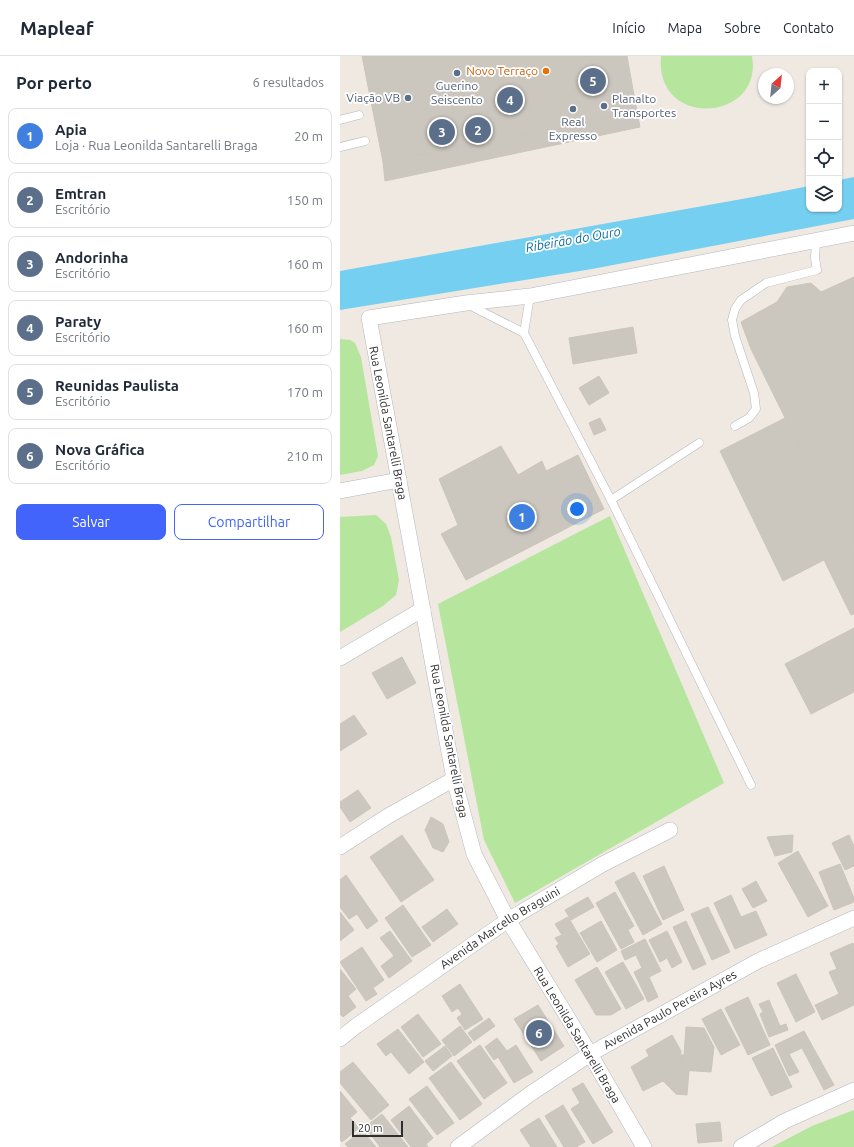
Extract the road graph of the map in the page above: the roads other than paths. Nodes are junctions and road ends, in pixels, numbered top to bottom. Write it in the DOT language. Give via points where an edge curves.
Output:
graph roads {
  1 [pos="359,115"];
  2 [pos="340,120"];
  3 [pos="365,141"];
  4 [pos="340,147"];
  5 [pos="854,234"];
  6 [pos="816,242"];
  7 [pos="530,296"];
  8 [pos="466,304"];
  9 [pos="524,333"];
  10 [pos="735,426"];
  11 [pos="699,443"];
  12 [pos="399,480"];
  13 [pos="340,491"];
  14 [pos="611,500"];
  15 [pos="424,609"];
  16 [pos="340,658"];
  17 [pos="454,779"];
  18 [pos="751,785"];
  19 [pos="670,830"];
  20 [pos="340,847"];
  21 [pos="854,918"];
  22 [pos="508,920"];
  23 [pos="340,1039"];
  24 [pos="590,1054"];
  25 [pos="854,1090"];
  26 [pos="458,1147"];
  27 [pos="644,1147"];
  28 [pos="741,1147"];
  1 -- 2 [label="lane"];
  3 -- 4 [label="lane"];
  5 -- 6 [label="street"];
  6 -- 7 [label="street"];
  6 -- 10 [label="lane" via="817,270 766,283 741,300 735,309 732,320 735,336 754,393 756,409 749,418"];
  7 -- 8 [label="street"];
  7 -- 9 [label="lane"];
  8 -- 9 [label="lane"];
  8 -- 12 [label="street, Rua Leonilda Santarelli Braga" via="369,318"];
  9 -- 14 [label="lane"];
  11 -- 14 [label="lane"];
  12 -- 13 [label="street"];
  12 -- 15 [label="street, Rua Leonilda Santarelli Braga"];
  14 -- 18 [label="lane"];
  15 -- 16 [label="street"];
  15 -- 17 [label="street, Rua Leonilda Santarelli Braga"];
  17 -- 20 [label="street" via="388,816"];
  17 -- 22 [label="street, Rua Leonilda Santarelli Braga" via="474,854"];
  19 -- 22 [label="street, Avenida Marcello Braguini" via="602,864"];
  21 -- 24 [label="street, Avenida Paulo Pereira Ayres" via="758,961"];
  22 -- 23 [label="street, Avenida Marcello Braguini"];
  22 -- 24 [label="street, Rua Leonilda Santarelli Braga"];
  24 -- 26 [label="street, Avenida Paulo Pereira Ayres"];
  24 -- 27 [label="street, Rua Leonilda Santarelli Braga"];
  25 -- 28 [label="street" via="785,1121"];
}
